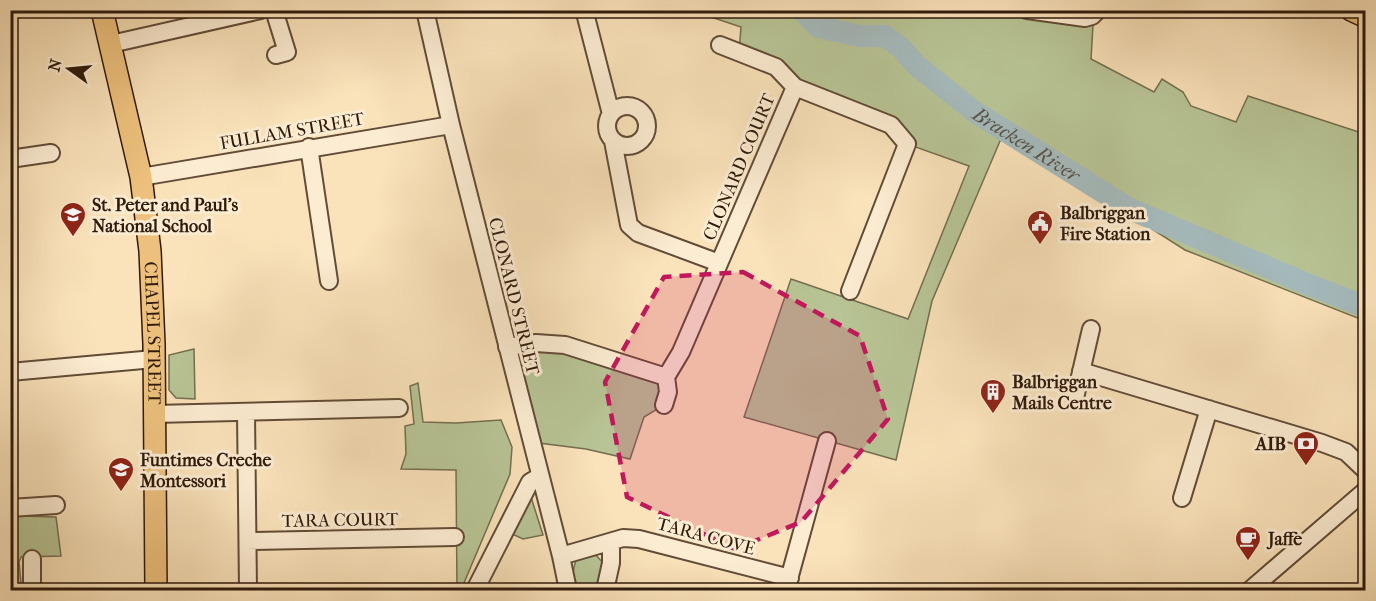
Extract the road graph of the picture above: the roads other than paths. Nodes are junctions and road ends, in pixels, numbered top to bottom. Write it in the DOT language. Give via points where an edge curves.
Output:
graph roads {
  1 [pos="102,10"];
  2 [pos="261,10"];
  3 [pos="274,10"];
  4 [pos="425,10"];
  5 [pos="1027,10"];
  6 [pos="1098,10"];
  7 [pos="1351,10"];
  8 [pos="586,17"];
  9 [pos="1365,17"];
  10 [pos="111,44"];
  11 [pos="720,45"];
  12 [pos="276,55"];
  13 [pos="795,87"];
  14 [pos="611,114"];
  15 [pos="451,125"];
  16 [pos="614,141"];
  17 [pos="309,147"];
  18 [pos="51,153"];
  19 [pos="10,159"];
  20 [pos="141,177"];
  21 [pos="719,263"];
  22 [pos="329,281"];
  23 [pos="850,291"];
  24 [pos="1091,329"];
  25 [pos="507,347"];
  26 [pos="154,359"];
  27 [pos="1081,371"];
  28 [pos="10,372"];
  29 [pos="666,377"];
  30 [pos="1075,398"];
  31 [pos="664,405"];
  32 [pos="399,408"];
  33 [pos="1209,409"];
  34 [pos="246,413"];
  35 [pos="155,414"];
  36 [pos="827,441"];
  37 [pos="1365,471"];
  38 [pos="540,476"];
  39 [pos="1365,490"];
  40 [pos="1182,498"];
  41 [pos="56,506"];
  42 [pos="10,508"];
  43 [pos="455,537"];
  44 [pos="248,541"];
  45 [pos="612,542"];
  46 [pos="561,556"];
  47 [pos="32,560"];
  48 [pos="788,584"];
  49 [pos="32,591"];
  50 [pos="156,591"];
  51 [pos="248,591"];
  52 [pos="475,591"];
  53 [pos="568,591"];
  54 [pos="605,591"];
  55 [pos="1250,591"];
  1 -- 10 [label="main road, CHAPEL STREET"];
  2 -- 10 [label="street"];
  3 -- 12 [label="street" via="287,52"];
  4 -- 15 [label="street, CLONARD STREET"];
  5 -- 6 [label="street" via="1085,18"];
  7 -- 9 [label="main road"];
  8 -- 14 [label="street"];
  10 -- 20 [label="main road, CHAPEL STREET"];
  11 -- 13 [label="street, CLONARD COURT" via="776,67"];
  13 -- 21 [label="street, CLONARD COURT"];
  13 -- 23 [label="street, CLONARD COURT" via="891,125 908,144"];
  14 -- 16 [label="street" via="607,131"];
  14 -- 16 [label="street" via="622,106 635,107 647,124 644,137 633,145"];
  15 -- 17 [label="street, FULLAM STREET"];
  15 -- 25 [label="street, CLONARD STREET"];
  16 -- 21 [label="street, CLONARD COURT" via="628,225 638,233"];
  17 -- 20 [label="street, FULLAM STREET"];
  17 -- 22 [label="street"];
  18 -- 19 [label="street"];
  20 -- 26 [label="main road, CHAPEL STREET" via="153,285"];
  21 -- 29 [label="street, CLONARD COURT" via="681,352"];
  24 -- 27 [label="street"];
  25 -- 29 [label="street" via="565,345"];
  25 -- 38 [label="street, CLONARD STREET"];
  26 -- 28 [label="street"];
  26 -- 35 [label="main road, CHAPEL STREET"];
  27 -- 30 [label="street"];
  27 -- 33 [label="street"];
  29 -- 31 [label="street, CLONARD COURT" via="668,392"];
  32 -- 34 [label="street"];
  33 -- 37 [label="street" via="1346,452"];
  33 -- 40 [label="street"];
  34 -- 35 [label="street"];
  34 -- 44 [label="street"];
  35 -- 50 [label="main road, CHAPEL STREET"];
  36 -- 48 [label="street, TARA COVE"];
  38 -- 46 [label="street, CLONARD STREET"];
  38 -- 52 [label="street" via="530,482"];
  39 -- 55 [label="street"];
  41 -- 42 [label="street"];
  43 -- 44 [label="street, TARA COURT" via="432,531"];
  44 -- 51 [label="street"];
  45 -- 46 [label="street, TARA COVE"];
  45 -- 48 [label="street, TARA COVE" via="639,539"];
  45 -- 54 [label="street"];
  46 -- 53 [label="street, CLONARD STREET"];
  47 -- 49 [label="street"];
}
